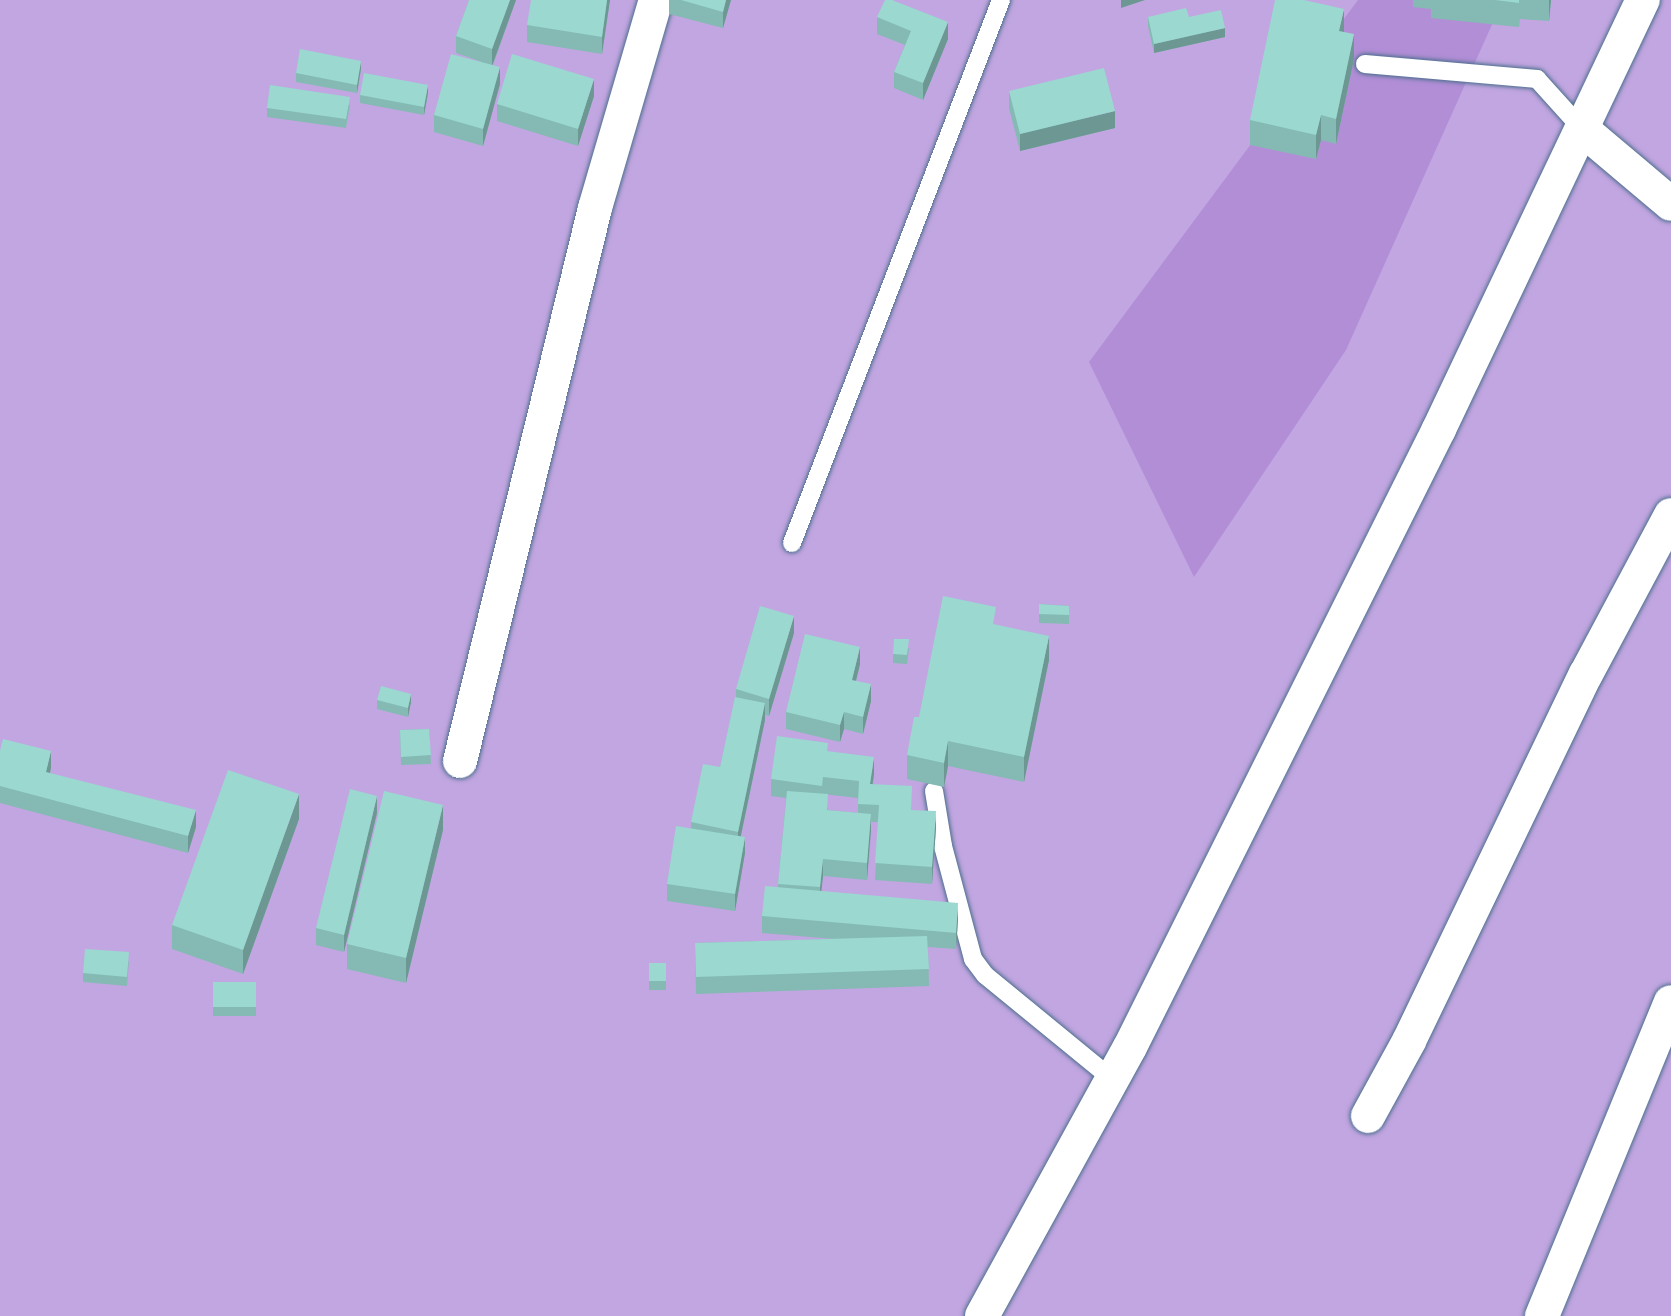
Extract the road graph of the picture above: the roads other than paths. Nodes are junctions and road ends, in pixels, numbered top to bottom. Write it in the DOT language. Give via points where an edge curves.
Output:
graph roads {
  1 [pos="656,0"];
  2 [pos="1001,0"];
  3 [pos="1643,0"];
  4 [pos="1365,64"];
  5 [pos="1582,129"];
  6 [pos="1671,204"];
  7 [pos="1671,515"];
  8 [pos="792,543"];
  9 [pos="460,761"];
  10 [pos="934,791"];
  11 [pos="1671,1002"];
  12 [pos="1112,1079"];
  13 [pos="1368,1116"];
  14 [pos="982,1316"];
  15 [pos="1542,1316"];
  1 -- 9 [label="street" via="595,208"];
  2 -- 8 [label="lane"];
  3 -- 5 [label="street"];
  4 -- 5 [label="lane" via="1537,79"];
  5 -- 6 [label="street"];
  5 -- 12 [label="street" via="1439,429"];
  7 -- 13 [label="street" via="1586,674"];
  10 -- 12 [label="lane" via="973,959 985,975"];
  11 -- 15 [label="street"];
  12 -- 14 [label="street"];
}
